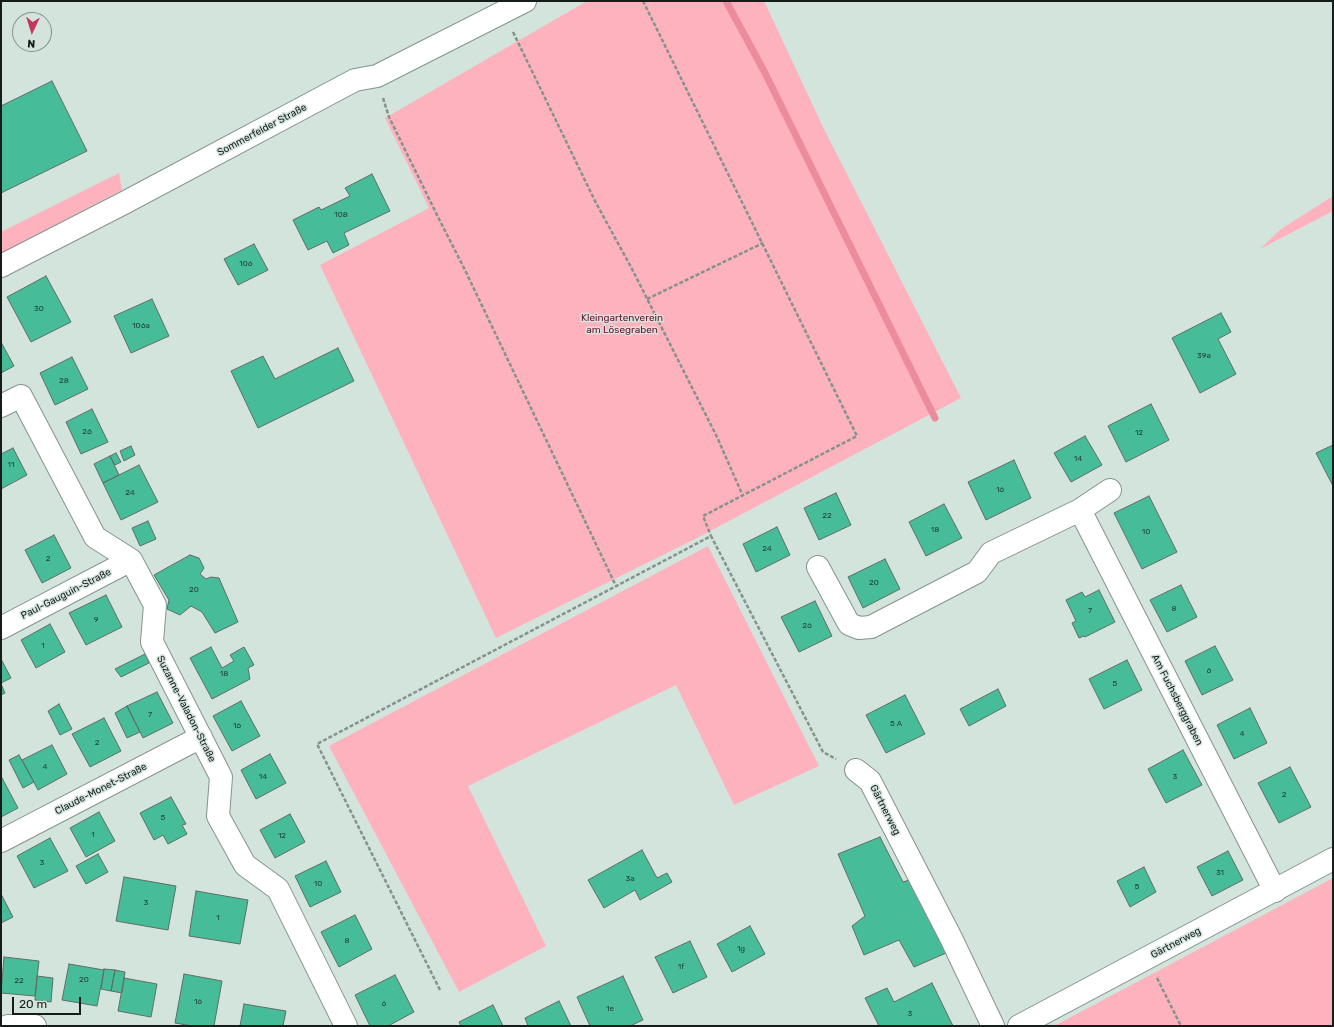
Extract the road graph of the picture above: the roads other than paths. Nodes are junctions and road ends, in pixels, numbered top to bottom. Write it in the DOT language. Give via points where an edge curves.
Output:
graph roads {
  1 [pos="525,1"];
  2 [pos="1,266"];
  3 [pos="1,406"];
  4 [pos="1110,490"];
  5 [pos="1080,510"];
  6 [pos="132,560"];
  7 [pos="818,567"];
  8 [pos="1,628"];
  9 [pos="201,737"];
  10 [pos="856,770"];
  11 [pos="1,841"];
  12 [pos="1333,859"];
  13 [pos="1275,891"];
  14 [pos="8,1026"];
  15 [pos="35,1026"];
  16 [pos="346,1026"];
  17 [pos="993,1026"];
  18 [pos="1019,1026"];
  1 -- 2 [label="street, Sommerfelder Straße" via="377,76 356,80"];
  3 -- 6 [label="street" via="21,396 95,537"];
  4 -- 5 [label="street"];
  5 -- 7 [label="street" via="991,554 977,572 871,627 858,628 849,624"];
  5 -- 13 [label="street, Am Fuchsberggraben"];
  6 -- 8 [label="street, Paul-Gauguin-Straße"];
  6 -- 9 [label="street, Suzanne-Valadon-Straße" via="155,605 152,642"];
  9 -- 11 [label="street, Claude-Monet-Straße"];
  9 -- 16 [label="street, Suzanne-Valadon-Straße" via="221,777 218,816 245,865 278,889"];
  10 -- 17 [label="street, Gärtnerweg" via="870,781"];
  12 -- 13 [label="street, Gärtnerweg"];
  13 -- 18 [label="street, Gärtnerweg"];
  14 -- 15 [label="street"];
}
